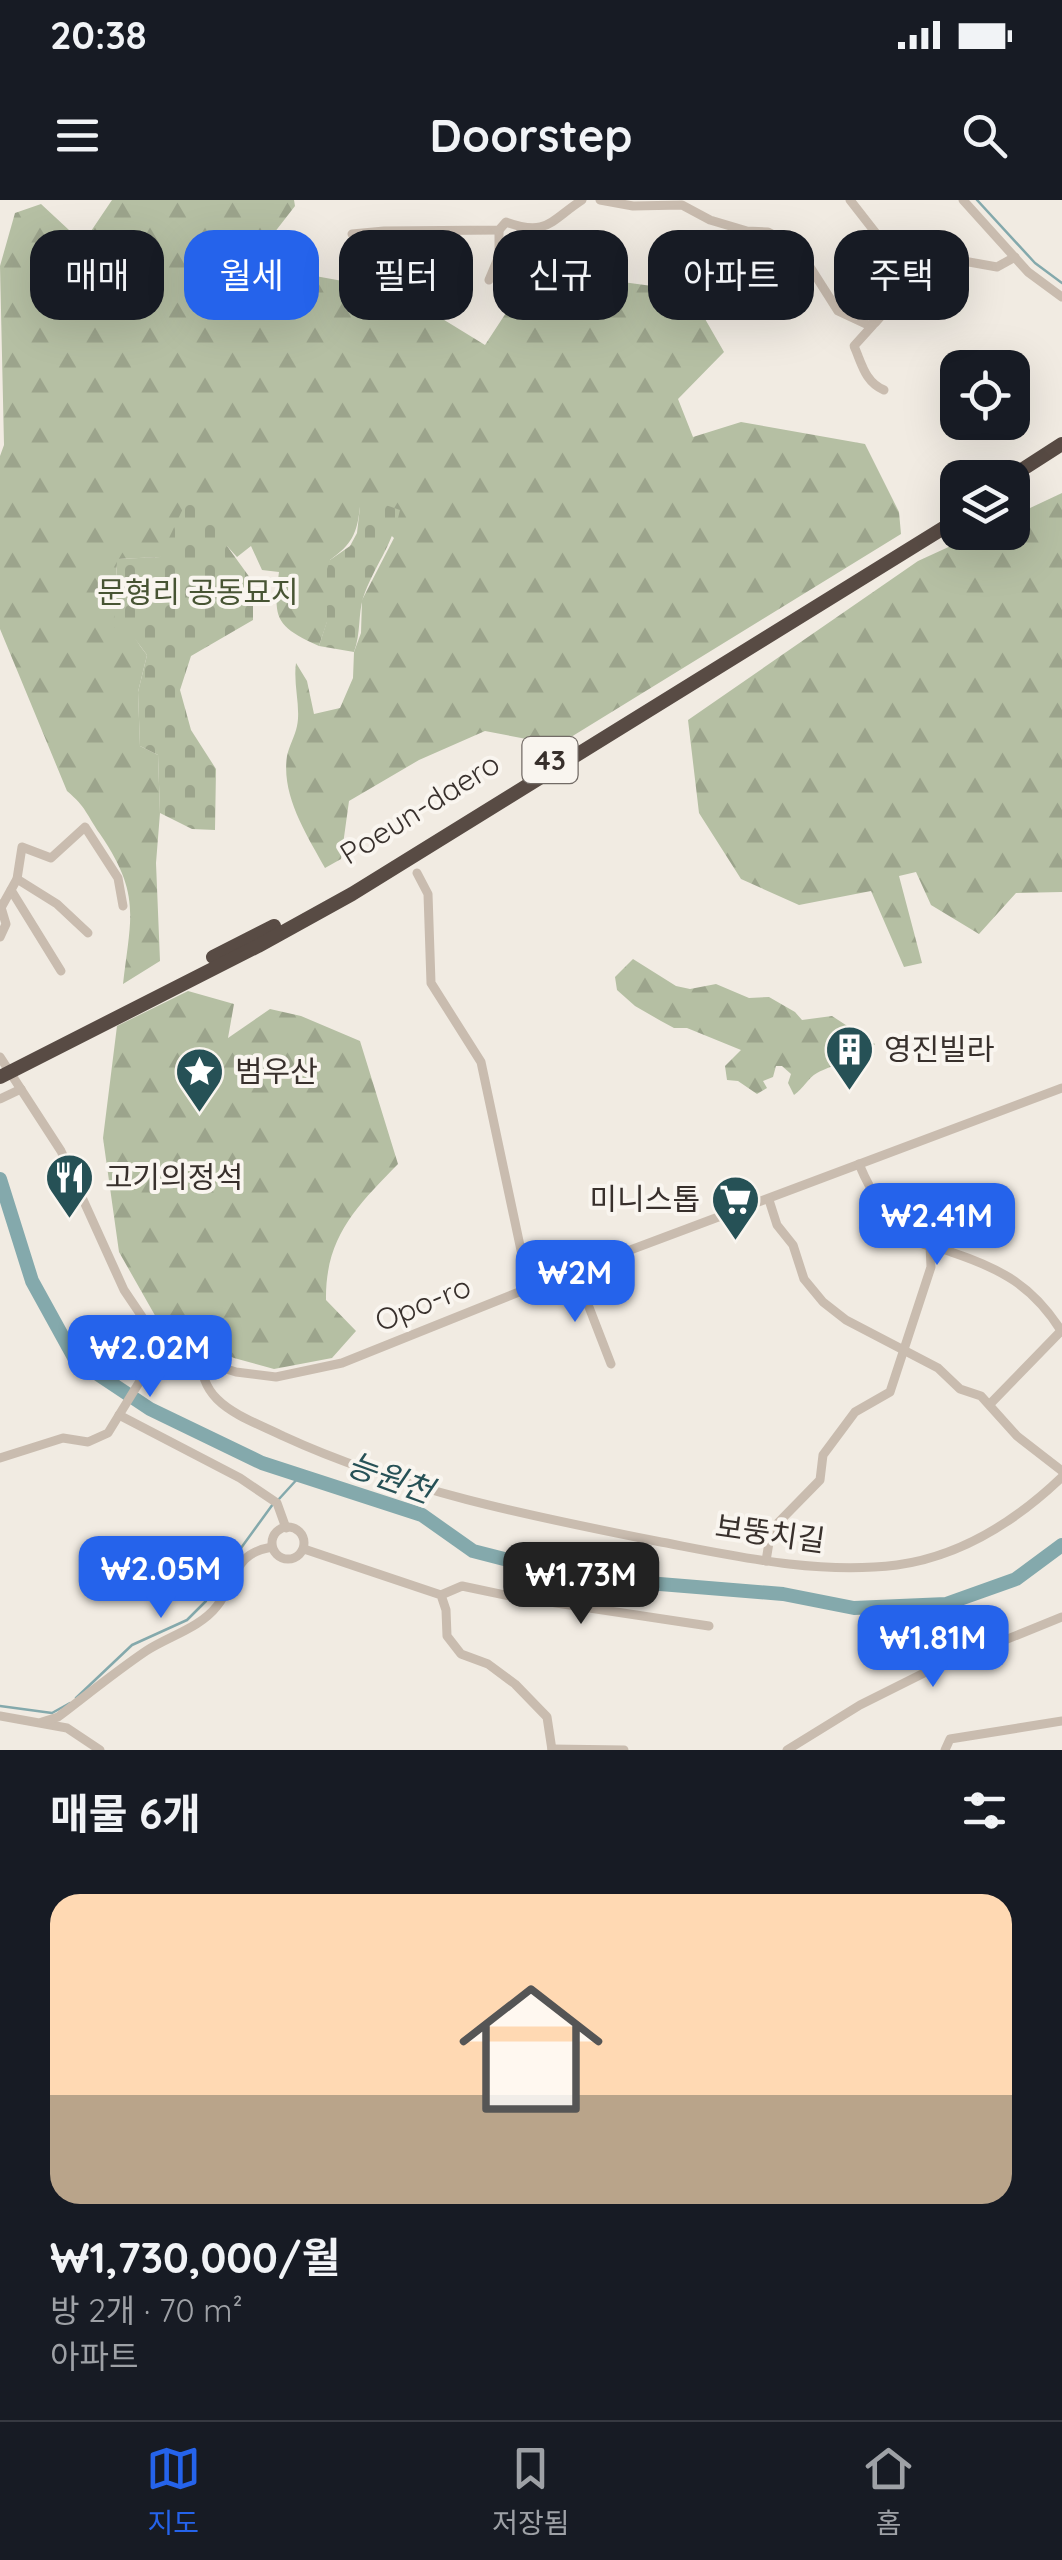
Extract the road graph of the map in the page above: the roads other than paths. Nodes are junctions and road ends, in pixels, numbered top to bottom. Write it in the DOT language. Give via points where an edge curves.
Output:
graph roads {
  1 [pos="582,200"];
  2 [pos="600,200"];
  3 [pos="850,200"];
  4 [pos="963,200"];
  5 [pos="499,230"];
  6 [pos="873,230"];
  7 [pos="1015,257"];
  8 [pos="493,270"];
  9 [pos="489,280"];
  10 [pos="1062,297"];
  11 [pos="875,322"];
  12 [pos="884,390"];
  13 [pos="1062,444"];
  14 [pos="1062,454"];
  15 [pos="1030,465"];
  16 [pos="1030,474"];
  17 [pos="940,520"];
  18 [pos="940,529"];
  19 [pos="417,873"];
  20 [pos="16,879"];
  21 [pos="11,890"];
  22 [pos="1,905"];
  23 [pos="123,906"];
  24 [pos="88,933"];
  25 [pos="0,937"];
  26 [pos="62,971"];
  27 [pos="136,1002"];
  28 [pos="0,1056"];
  29 [pos="0,1066"];
  30 [pos="0,1076"];
  31 [pos="1062,1088"];
  32 [pos="21,1089"];
  33 [pos="0,1099"];
  34 [pos="860,1164"];
  35 [pos="768,1200"];
  36 [pos="930,1246"];
  37 [pos="575,1272"];
  38 [pos="529,1288"];
  39 [pos="1062,1332"];
  40 [pos="160,1338"];
  41 [pos="904,1352"];
  42 [pos="200,1358"];
  43 [pos="610,1364"];
  44 [pos="991,1403"];
  45 [pos="119,1414"];
  46 [pos="0,1458"];
  47 [pos="1062,1474"];
  48 [pos="286,1528"];
  49 [pos="272,1547"];
  50 [pos="304,1549"];
  51 [pos="766,1561"];
  52 [pos="441,1595"];
  53 [pos="1062,1619"];
  54 [pos="710,1626"];
  55 [pos="0,1716"];
  56 [pos="1062,1721"];
  57 [pos="42,1722"];
  58 [pos="100,1750"];
  59 [pos="552,1750"];
  60 [pos="624,1750"];
  61 [pos="787,1750"];
  62 [pos="945,1750"];
  1 -- 5 [label="street" via="544,228 506,222"];
  2 -- 11 [label="street" via="682,205 747,232 768,232 798,248 838,311 860,323"];
  3 -- 6 [label="street"];
  4 -- 7 [label="street"];
  7 -- 10 [label="street"];
  7 -- 11 [label="street" via="996,267 968,262 936,273"];
  8 -- 9 [label="street"];
  11 -- 12 [label="street" via="854,346 866,375"];
  13 -- 15 [label="highway"];
  14 -- 16 [label="highway"];
  17 -- 27 [label="highway, Poeun-daero / 43" via="328,900"];
  18 -- 27 [label="highway, Poeun-daero / 43" via="352,894"];
  19 -- 38 [label="street" via="428,894 431,983 481,1062"];
  20 -- 21 [label="street"];
  20 -- 23 [label="street" via="22,847 51,858 85,827 118,878"];
  20 -- 24 [label="street"];
  21 -- 22 [label="street"];
  21 -- 26 [label="street"];
  22 -- 25 [label="street" via="6,924"];
  27 -- 29 [label="highway, Poeun-daero / 43"];
  27 -- 30 [label="highway, 43"];
  28 -- 32 [label="street, Opo-ro"];
  31 -- 34 [label="street, Opo-ro"];
  32 -- 33 [label="street"];
  32 -- 40 [label="street, Opo-ro" via="72,1172 134,1308"];
  34 -- 35 [label="street, Opo-ro"];
  34 -- 36 [label="street" via="884,1208"];
  35 -- 37 [label="street, Opo-ro"];
  35 -- 41 [label="street" via="811,1289 846,1320"];
  36 -- 39 [label="street" via="1024,1284"];
  36 -- 41 [label="street" via="931,1267"];
  37 -- 38 [label="street, Opo-ro"];
  37 -- 43 [label="street"];
  38 -- 42 [label="street, Opo-ro" via="320,1370 254,1375"];
  39 -- 44 [label="street"];
  40 -- 42 [label="street, Opo-ro"];
  40 -- 45 [label="street"];
  41 -- 44 [label="street"];
  41 -- 51 [label="street" via="890,1392 855,1412 823,1454 820,1480 771,1530"];
  42 -- 51 [label="street, 보뚱치길" via="208,1389 233,1412 360,1468 540,1517"];
  44 -- 47 [label="street"];
  45 -- 46 [label="street" via="108,1433 88,1442 63,1438"];
  45 -- 48 [label="street" via="240,1478 272,1500"];
  47 -- 51 [label="street, 보뚱치길" via="990,1533 928,1559 839,1568"];
  48 -- 49 [label="street" via="276,1532"];
  48 -- 50 [label="street" via="301,1533"];
  49 -- 50 [label="street" via="288,1560"];
  49 -- 57 [label="street" via="254,1550 239,1563 216,1608 58,1718"];
  50 -- 52 [label="street"];
  52 -- 54 [label="street" via="462,1586"];
  52 -- 59 [label="street" via="447,1636 461,1654 515,1684 547,1717"];
  53 -- 61 [label="street" via="928,1671"];
  55 -- 57 [label="street"];
  56 -- 62 [label="street" via="950,1738"];
  57 -- 58 [label="street" via="66,1728"];
  59 -- 60 [label="street"];
}
